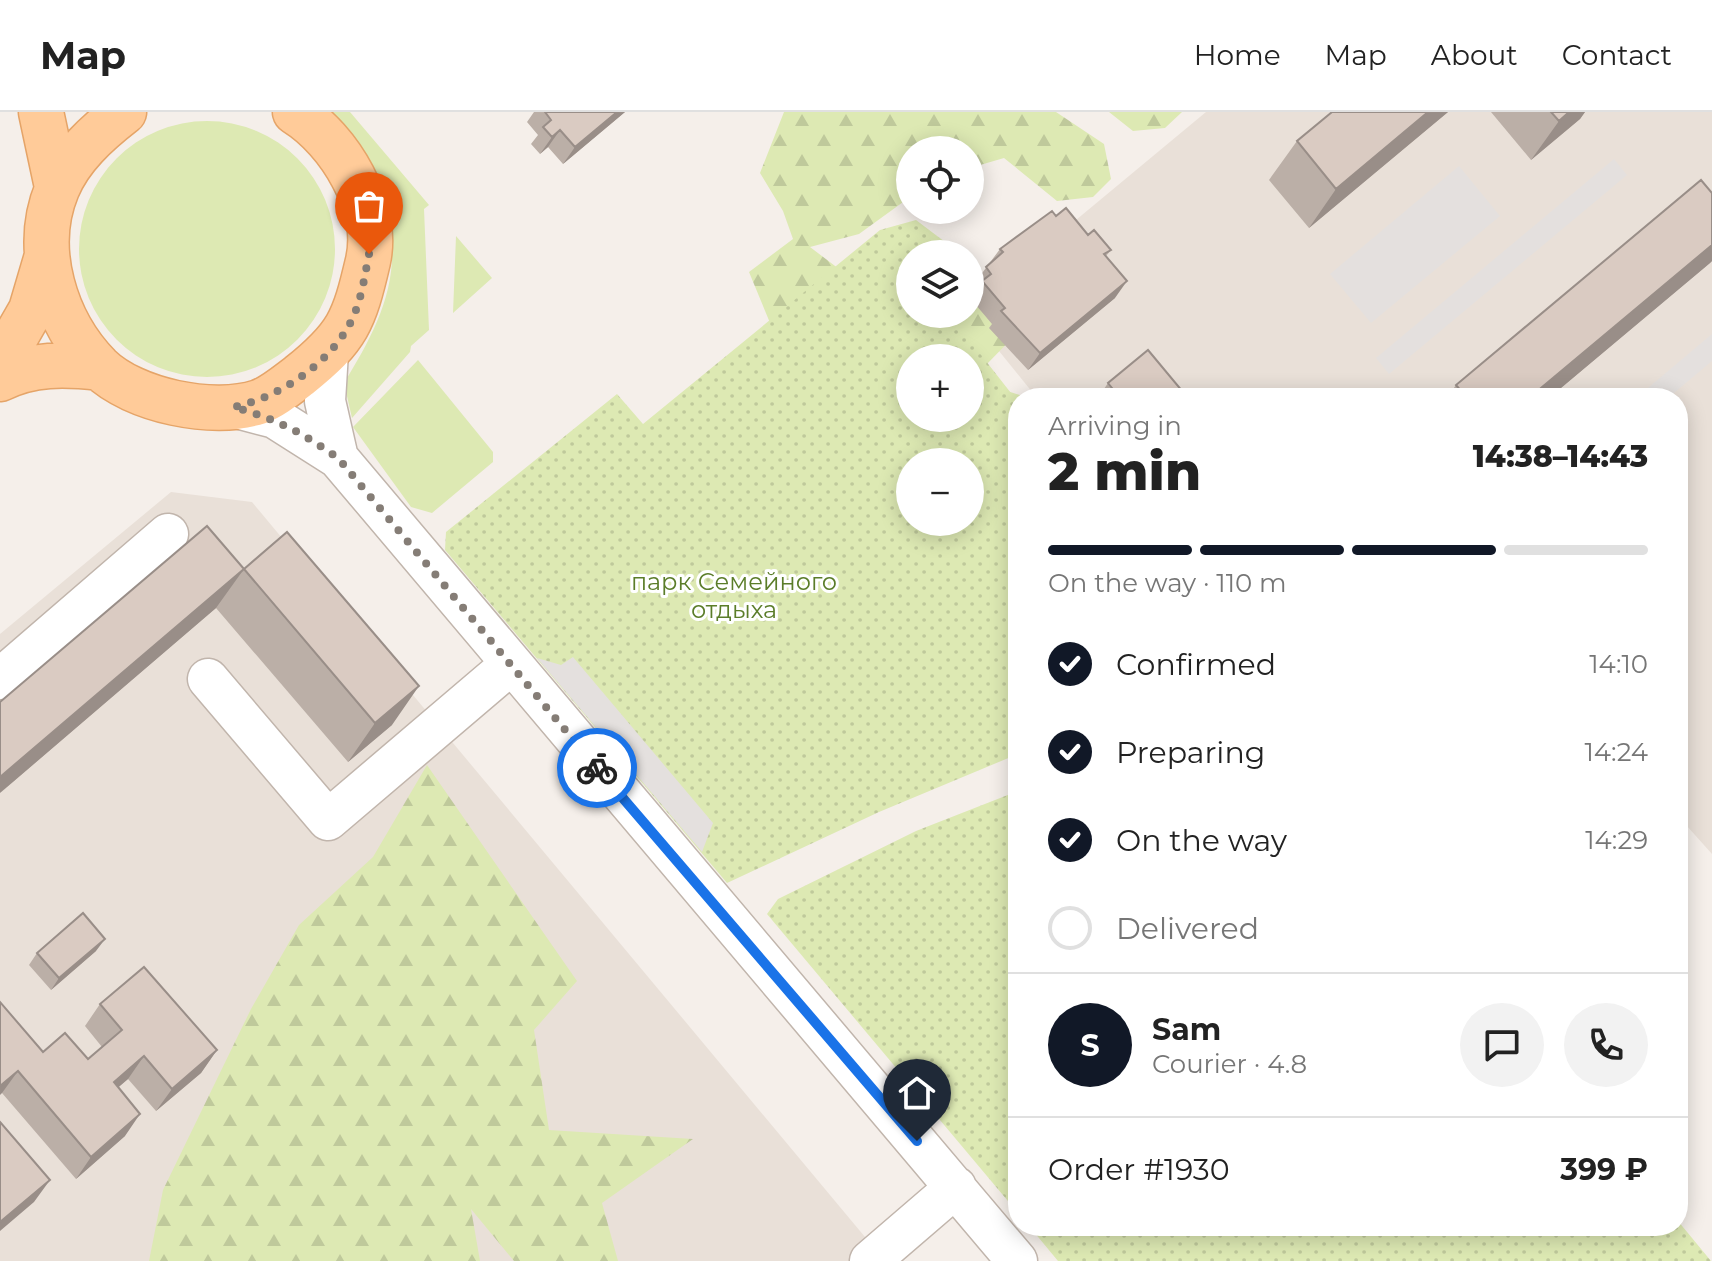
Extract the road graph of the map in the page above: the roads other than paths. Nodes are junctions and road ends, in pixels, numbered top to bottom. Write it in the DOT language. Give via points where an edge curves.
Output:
graph roads {
  1 [pos="41,112"];
  2 [pos="124,112"];
  3 [pos="295,112"];
  4 [pos="57,187"];
  5 [pos="46,256"];
  6 [pos="328,352"];
  7 [pos="0,364"];
  8 [pos="100,368"];
  9 [pos="0,379"];
  10 [pos="233,407"];
  11 [pos="338,458"];
  12 [pos="168,534"];
  13 [pos="510,665"];
  14 [pos="0,679"];
  15 [pos="208,679"];
  16 [pos="956,1187"];
  17 [pos="870,1261"];
  18 [pos="1017,1261"];
  1 -- 4 [label="main road"];
  2 -- 4 [label="main road" via="95,134"];
  3 -- 6 [label="main road" via="314,124 346,161 365,206 369,254 358,306"];
  4 -- 5 [label="main road"];
  5 -- 7 [label="main road" via="31,310"];
  5 -- 8 [label="main road" via="53,294"];
  6 -- 10 [label="main road" via="260,402"];
  6 -- 11 [label="street" via="325,401"];
  8 -- 9 [label="main road" via="60,364"];
  8 -- 10 [label="main road" via="148,396 196,407"];
  10 -- 11 [label="street" via="275,418"];
  11 -- 13 [label="street"];
  12 -- 14 [label="street"];
  13 -- 15 [label="street" via="328,820"];
  13 -- 16 [label="street"];
  16 -- 17 [label="street"];
  16 -- 18 [label="street"];
}
